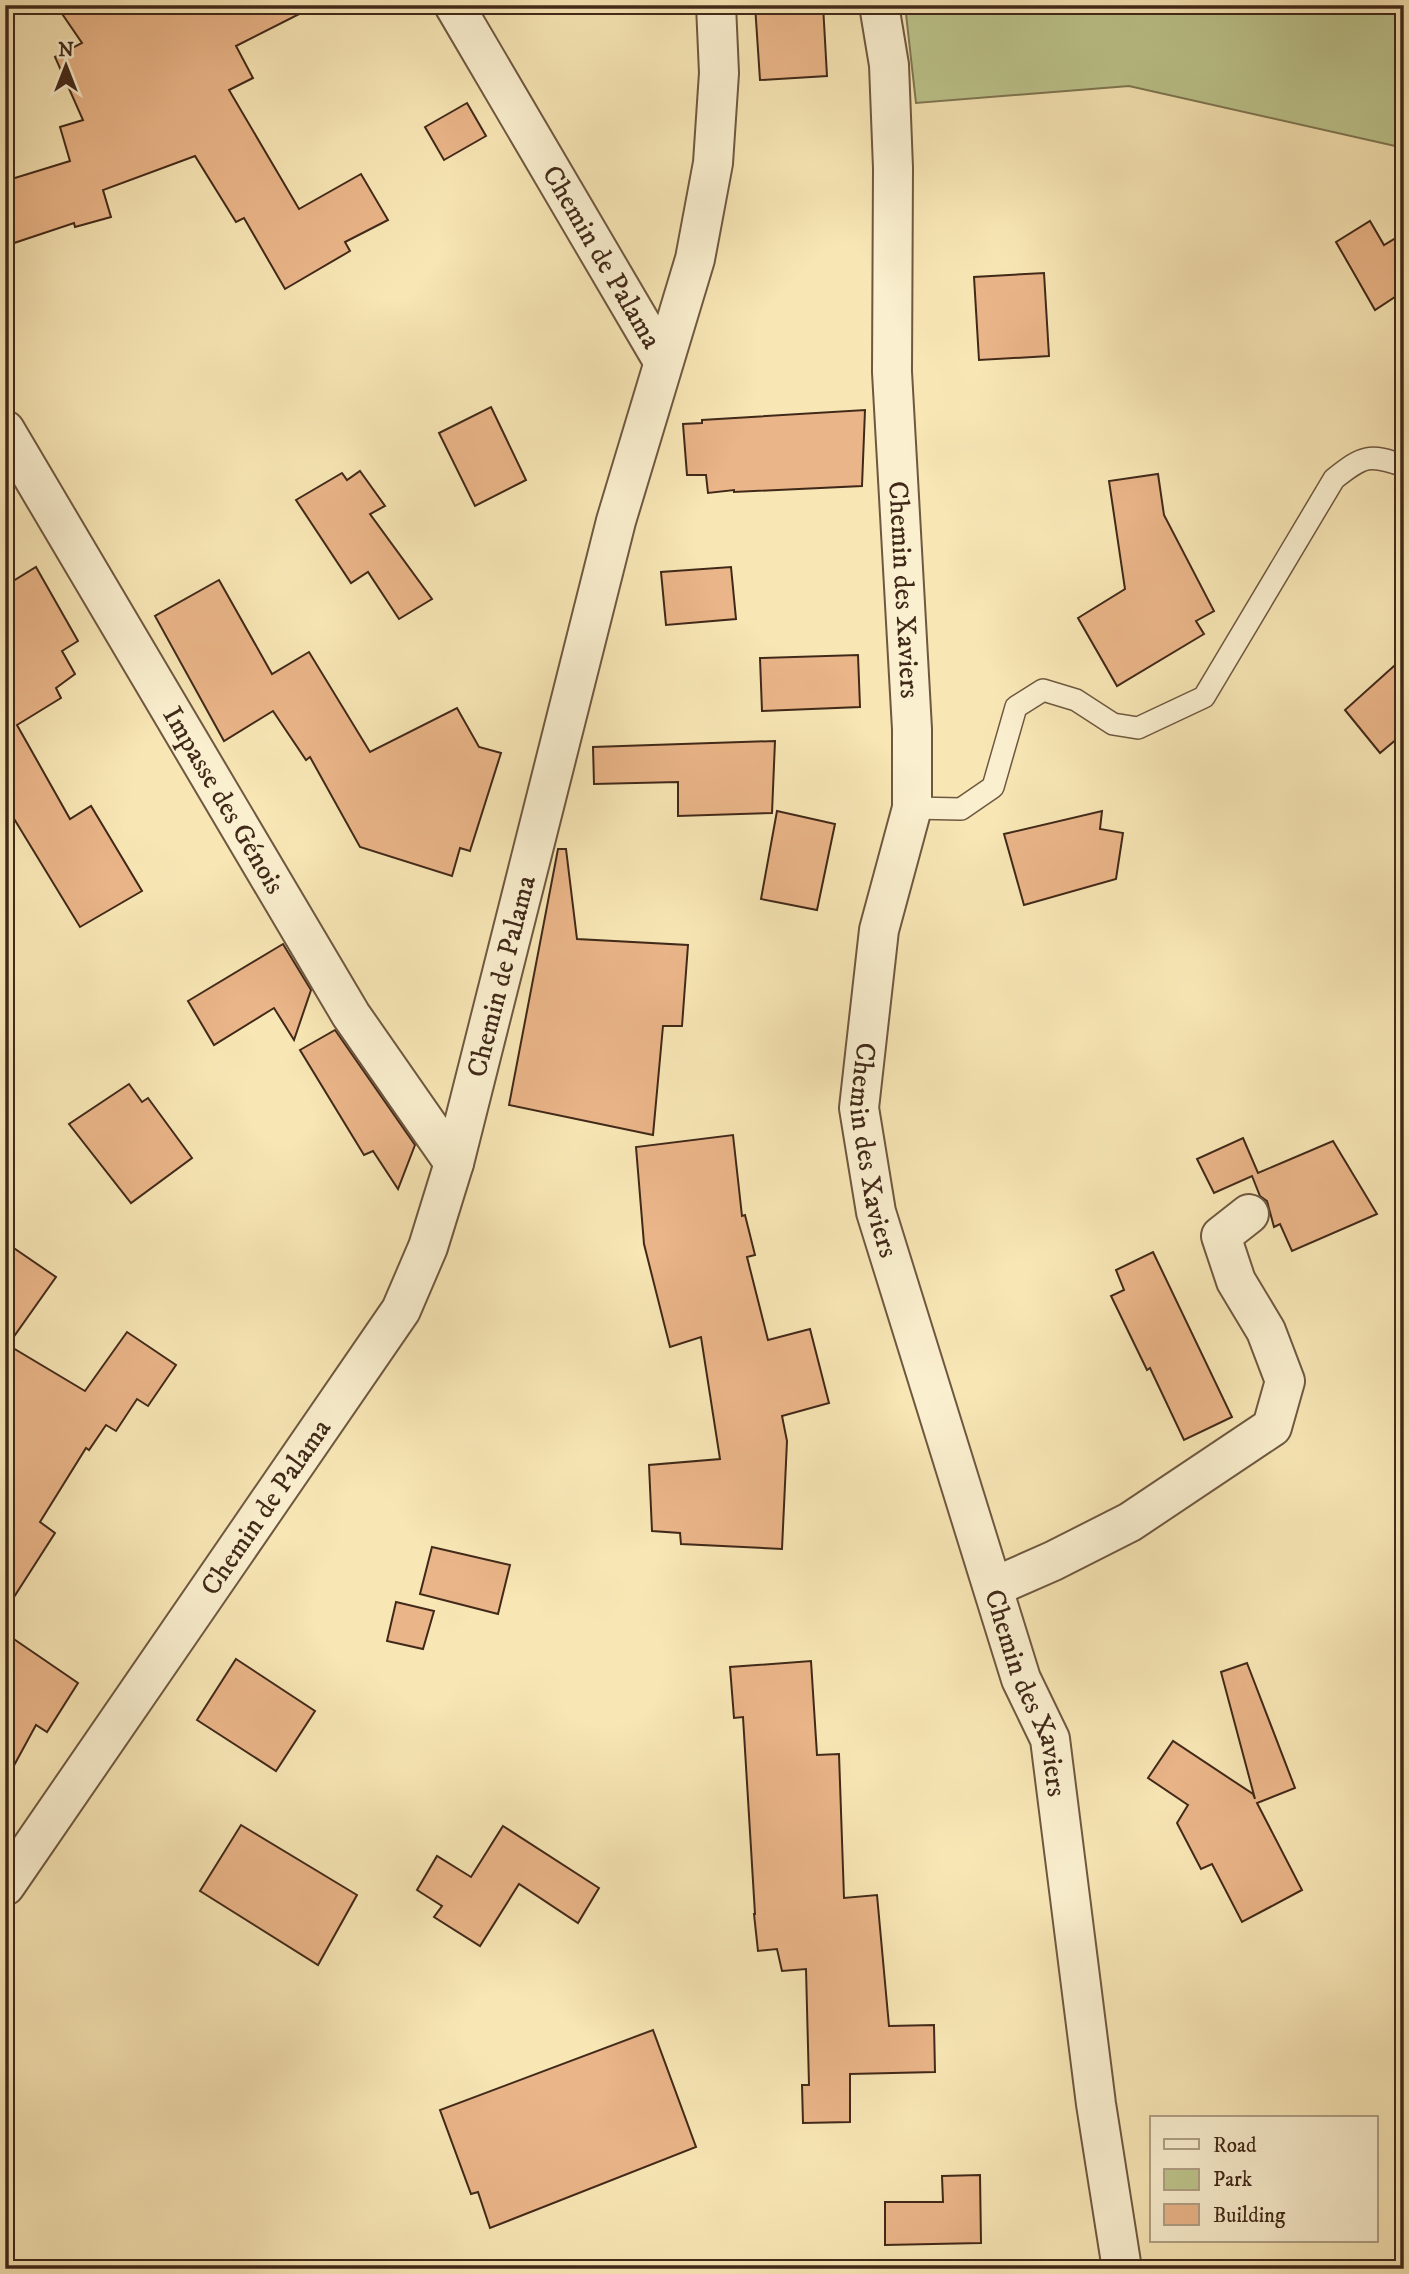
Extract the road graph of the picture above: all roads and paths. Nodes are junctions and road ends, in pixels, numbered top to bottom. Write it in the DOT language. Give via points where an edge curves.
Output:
graph roads {
  1 [pos="454,5"];
  2 [pos="716,5"];
  3 [pos="879,5"];
  4 [pos="663,360"];
  5 [pos="5,430"];
  6 [pos="1404,466"];
  7 [pos="912,808"];
  8 [pos="454,1163"];
  9 [pos="1249,1214"];
  10 [pos="994,1587"];
  11 [pos="5,1886"];
  12 [pos="1122,2269"];
  1 -- 4 [label="street, Chemin de Palama"];
  2 -- 4 [label="street" via="719,74 713,163 695,259"];
  3 -- 7 [label="street, Chemin des Xaviers" via="889,65 892,372 912,729"];
  4 -- 8 [label="street, Chemin de Palama" via="616,521"];
  5 -- 8 [label="street, Impasse des Génois" via="351,1015"];
  6 -- 7 [label="lane" via="1378,457 1355,463 1334,479 1204,697 1138,728 1114,724 1076,700 1043,690 1016,707 993,788 961,809"];
  7 -- 10 [label="street, Chemin des Xaviers" via="879,930 859,1108 876,1212"];
  8 -- 11 [label="street, Chemin de Palama" via="428,1247 401,1310"];
  9 -- 10 [label="street" via="1221,1236 1236,1281 1266,1331 1285,1381 1272,1427 1130,1522"];
  10 -- 12 [label="street, Chemin des Xaviers" via="1021,1679 1050,1739 1096,2104"];
}
